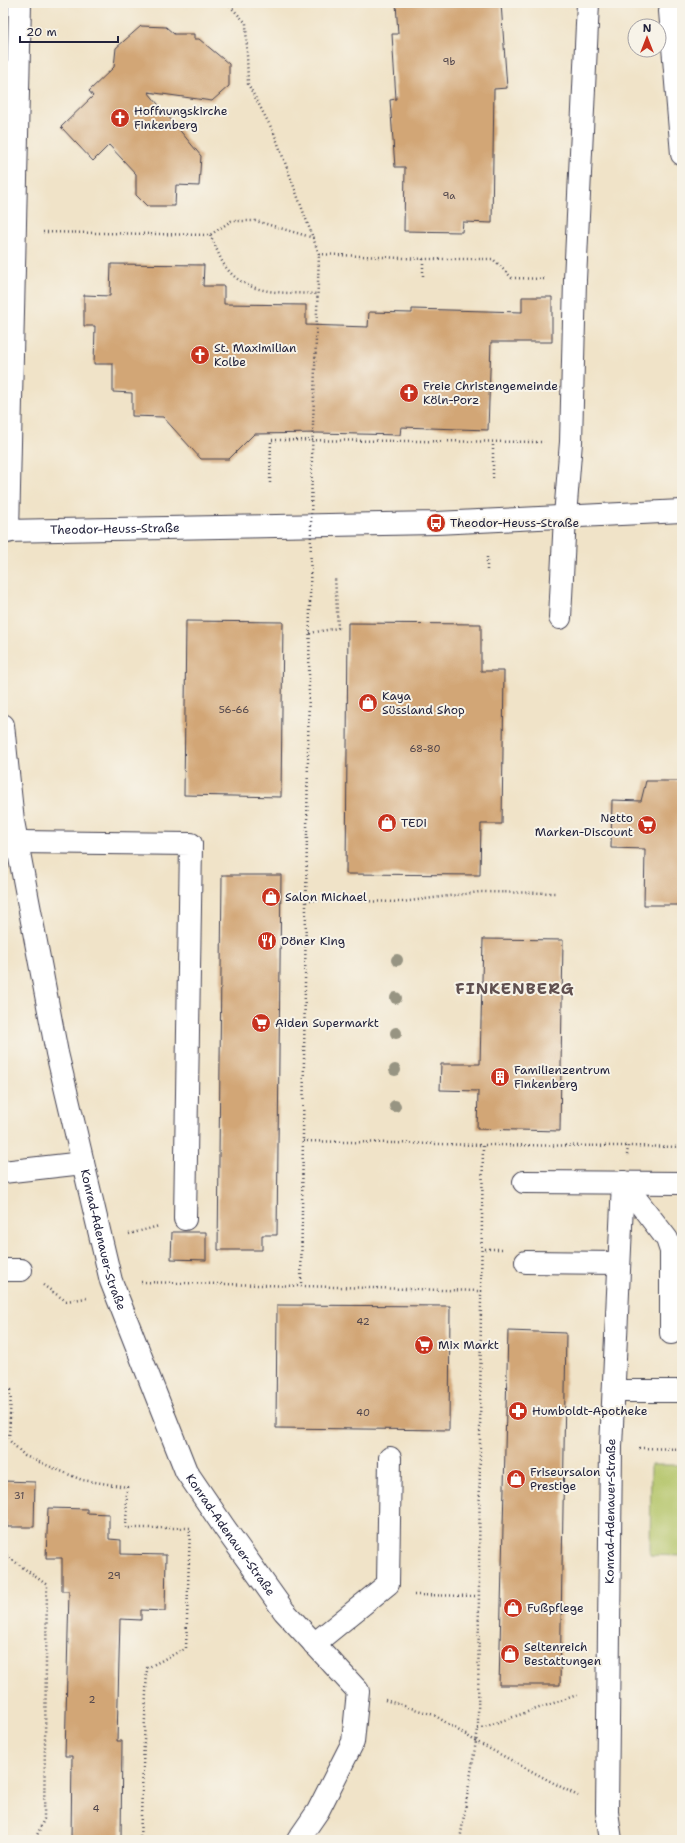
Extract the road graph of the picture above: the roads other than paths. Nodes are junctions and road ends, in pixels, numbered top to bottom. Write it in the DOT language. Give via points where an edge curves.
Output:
graph roads {
  1 [pos="20,3"];
  2 [pos="588,3"];
  3 [pos="670,12"];
  4 [pos="682,154"];
  5 [pos="682,511"];
  6 [pos="565,516"];
  7 [pos="6,532"];
  8 [pos="560,618"];
  9 [pos="3,724"];
  10 [pos="17,842"];
  11 [pos="83,1163"];
  12 [pos="3,1172"];
  13 [pos="524,1182"];
  14 [pos="623,1182"];
  15 [pos="682,1183"];
  16 [pos="185,1219"];
  17 [pos="526,1262"];
  18 [pos="620,1263"];
  19 [pos="671,1334"];
  20 [pos="614,1391"];
  21 [pos="682,1391"];
  22 [pos="390,1458"];
  23 [pos="314,1644"];
  24 [pos="298,1840"];
  25 [pos="611,1840"];
  1 -- 7 [label="street"];
  2 -- 6 [label="street" via="575,280 571,442"];
  3 -- 4 [label="street"];
  5 -- 6 [label="street, Theodor-Heuss-Straße"];
  6 -- 7 [label="street, Theodor-Heuss-Straße" via="436,523"];
  6 -- 8 [label="street"];
  9 -- 10 [label="street, Konrad-Adenauer-Straße"];
  10 -- 11 [label="street, Konrad-Adenauer-Straße" via="57,1053"];
  10 -- 16 [label="street" via="192,844"];
  11 -- 12 [label="street"];
  11 -- 23 [label="street, Konrad-Adenauer-Straße" via="113,1288 186,1471 284,1612"];
  13 -- 14 [label="street"];
  14 -- 15 [label="street"];
  14 -- 18 [label="street, Konrad-Adenauer-Straße"];
  14 -- 19 [label="street" via="667,1239 671,1251"];
  17 -- 18 [label="street"];
  18 -- 20 [label="street, Konrad-Adenauer-Straße"];
  20 -- 21 [label="street"];
  20 -- 25 [label="street, Konrad-Adenauer-Straße" via="611,1447 607,1812"];
  22 -- 23 [label="street" via="388,1584"];
  23 -- 24 [label="street, Konrad-Adenauer-Straße" via="358,1692 353,1742 318,1811"];
}
